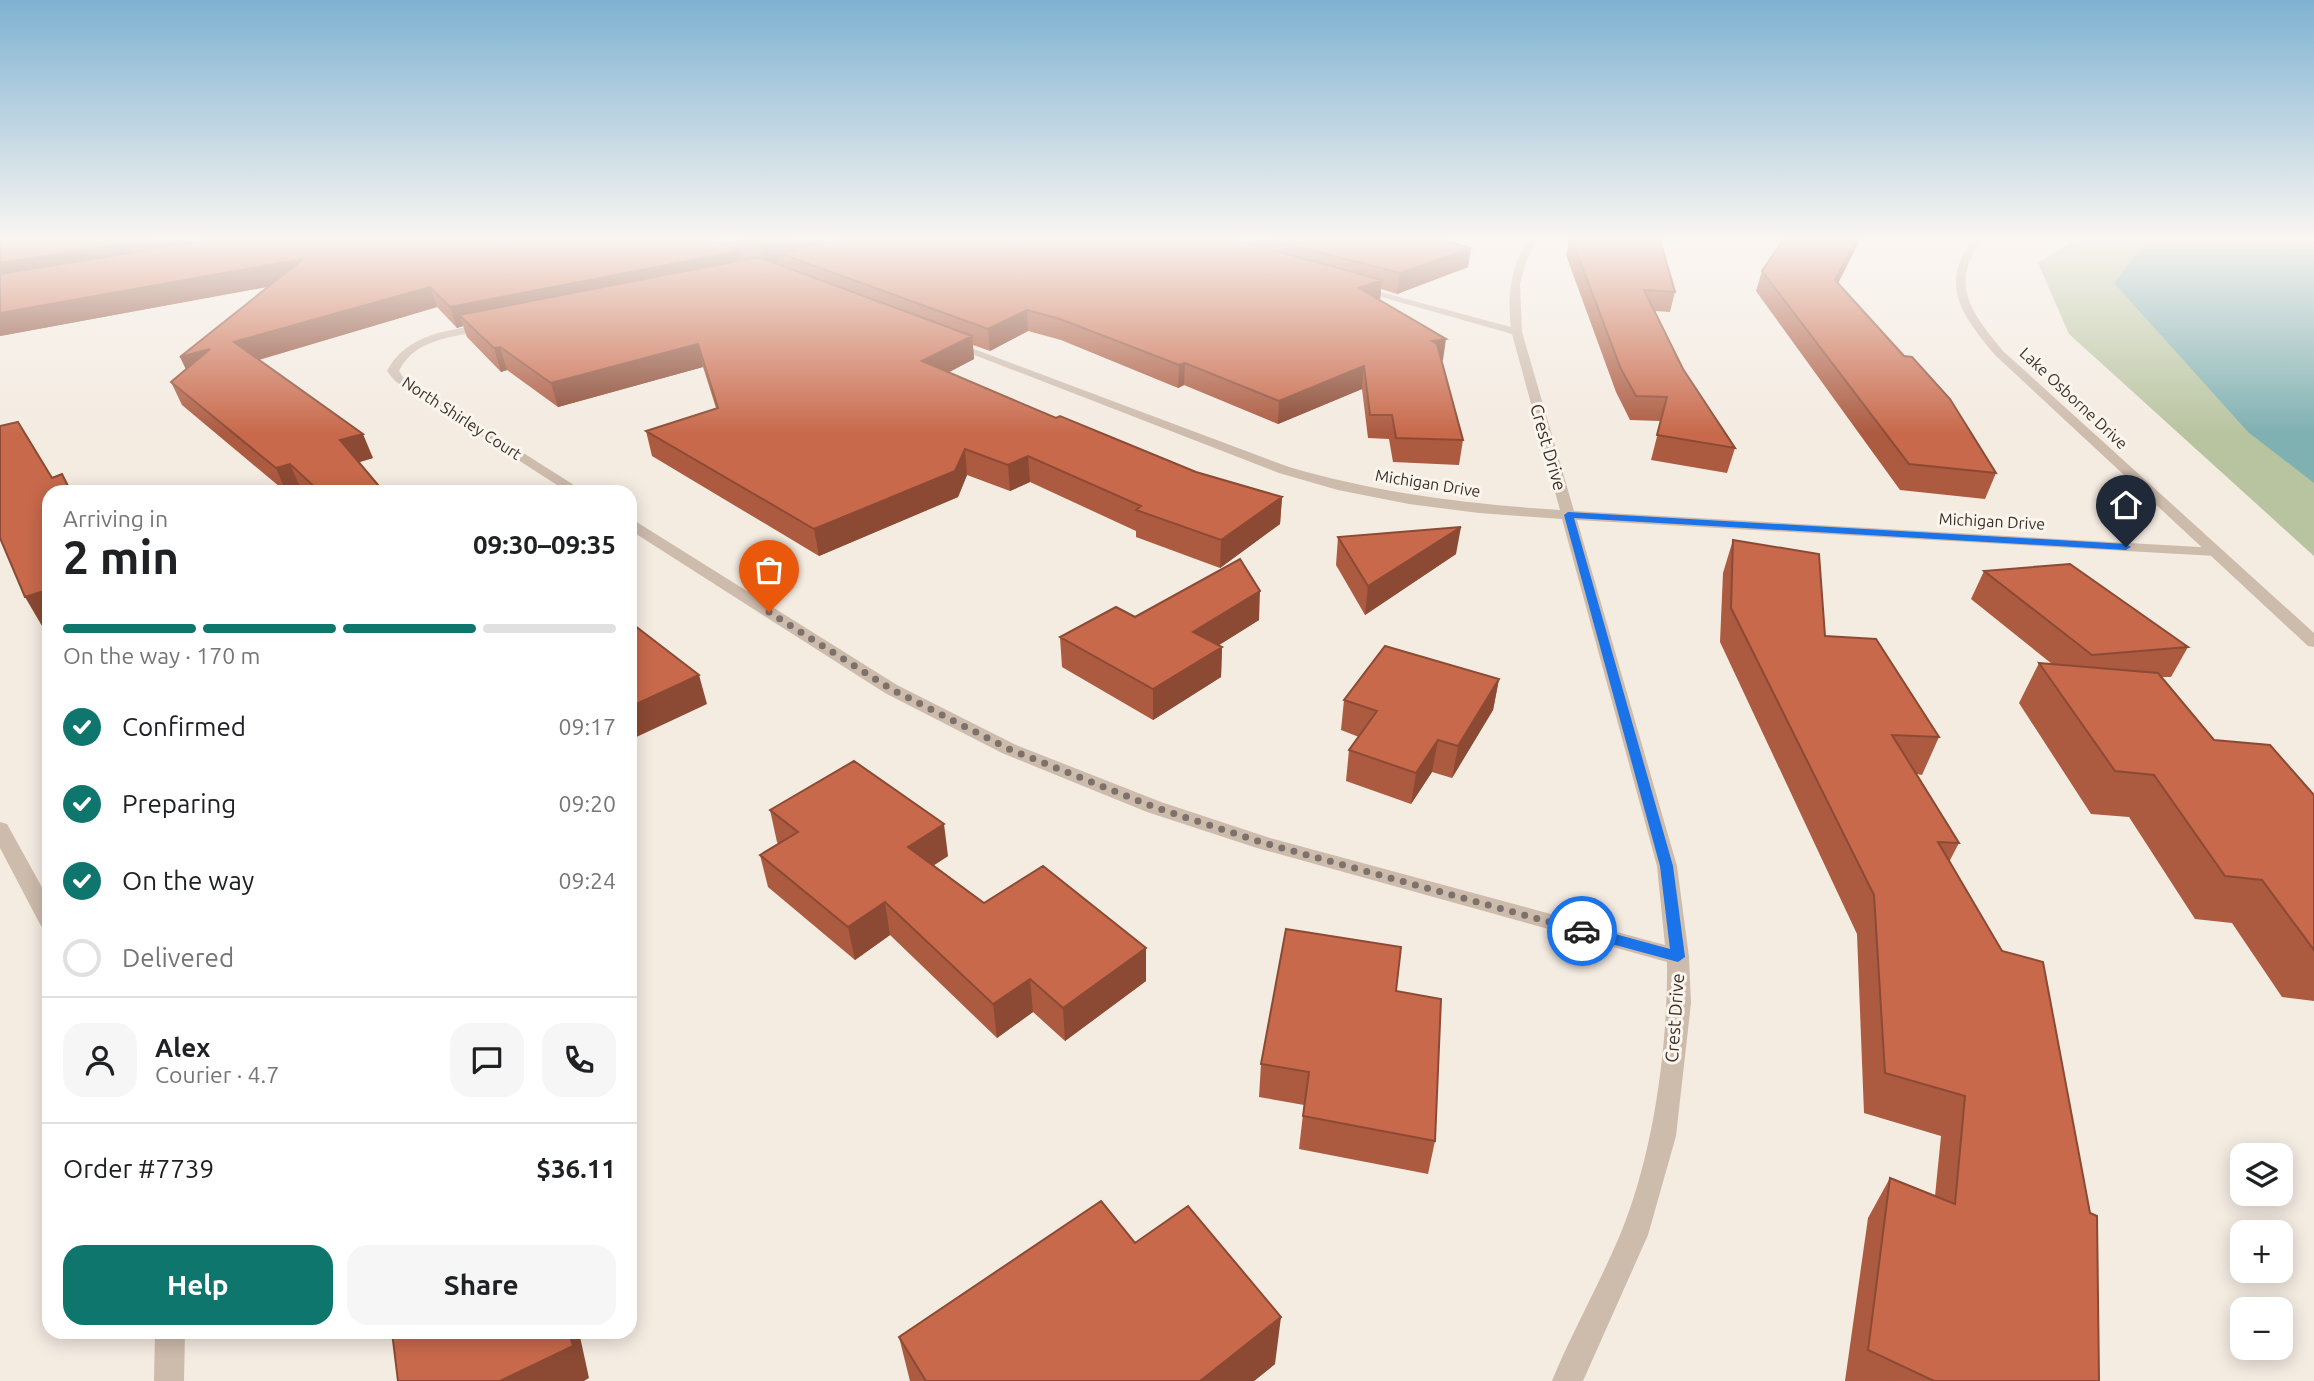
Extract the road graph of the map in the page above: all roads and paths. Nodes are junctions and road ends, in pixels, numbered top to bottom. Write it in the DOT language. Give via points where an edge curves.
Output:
graph roads {
  1 [pos="1413,304"];
  2 [pos="1513,304"];
  3 [pos="1965,304"];
  4 [pos="504,323"];
  5 [pos="1517,332"];
  6 [pos="931,336"];
  7 [pos="567,485"];
  8 [pos="1568,515"];
  9 [pos="637,528"];
  10 [pos="2216,552"];
  11 [pos="2314,642"];
  12 [pos="0,829"];
  13 [pos="42,907"];
  14 [pos="1678,957"];
  15 [pos="170,1339"];
  16 [pos="169,1381"];
  17 [pos="1567,1381"];
  1 -- 5 [label="street"];
  2 -- 5 [label="street, Crest Drive"];
  3 -- 10 [label="street, Lake Osborne Drive" via="1999,353"];
  4 -- 7 [label="street, North Shirley Court" via="427,342 403,355 393,370 399,379"];
  5 -- 8 [label="street, Crest Drive"];
  6 -- 8 [label="street, Michigan Drive" via="1331,484 1409,500"];
  8 -- 10 [label="street, Michigan Drive"];
  8 -- 14 [label="street, Crest Drive" via="1667,866"];
  9 -- 14 [label="street" via="891,689 1009,749 1154,807 1264,843"];
  10 -- 11 [label="street, Lake Osborne Drive"];
  12 -- 13 [label="street"];
  14 -- 17 [label="street, Crest Drive" via="1679,1003 1663,1136 1634,1236"];
  15 -- 16 [label="street"];
}
